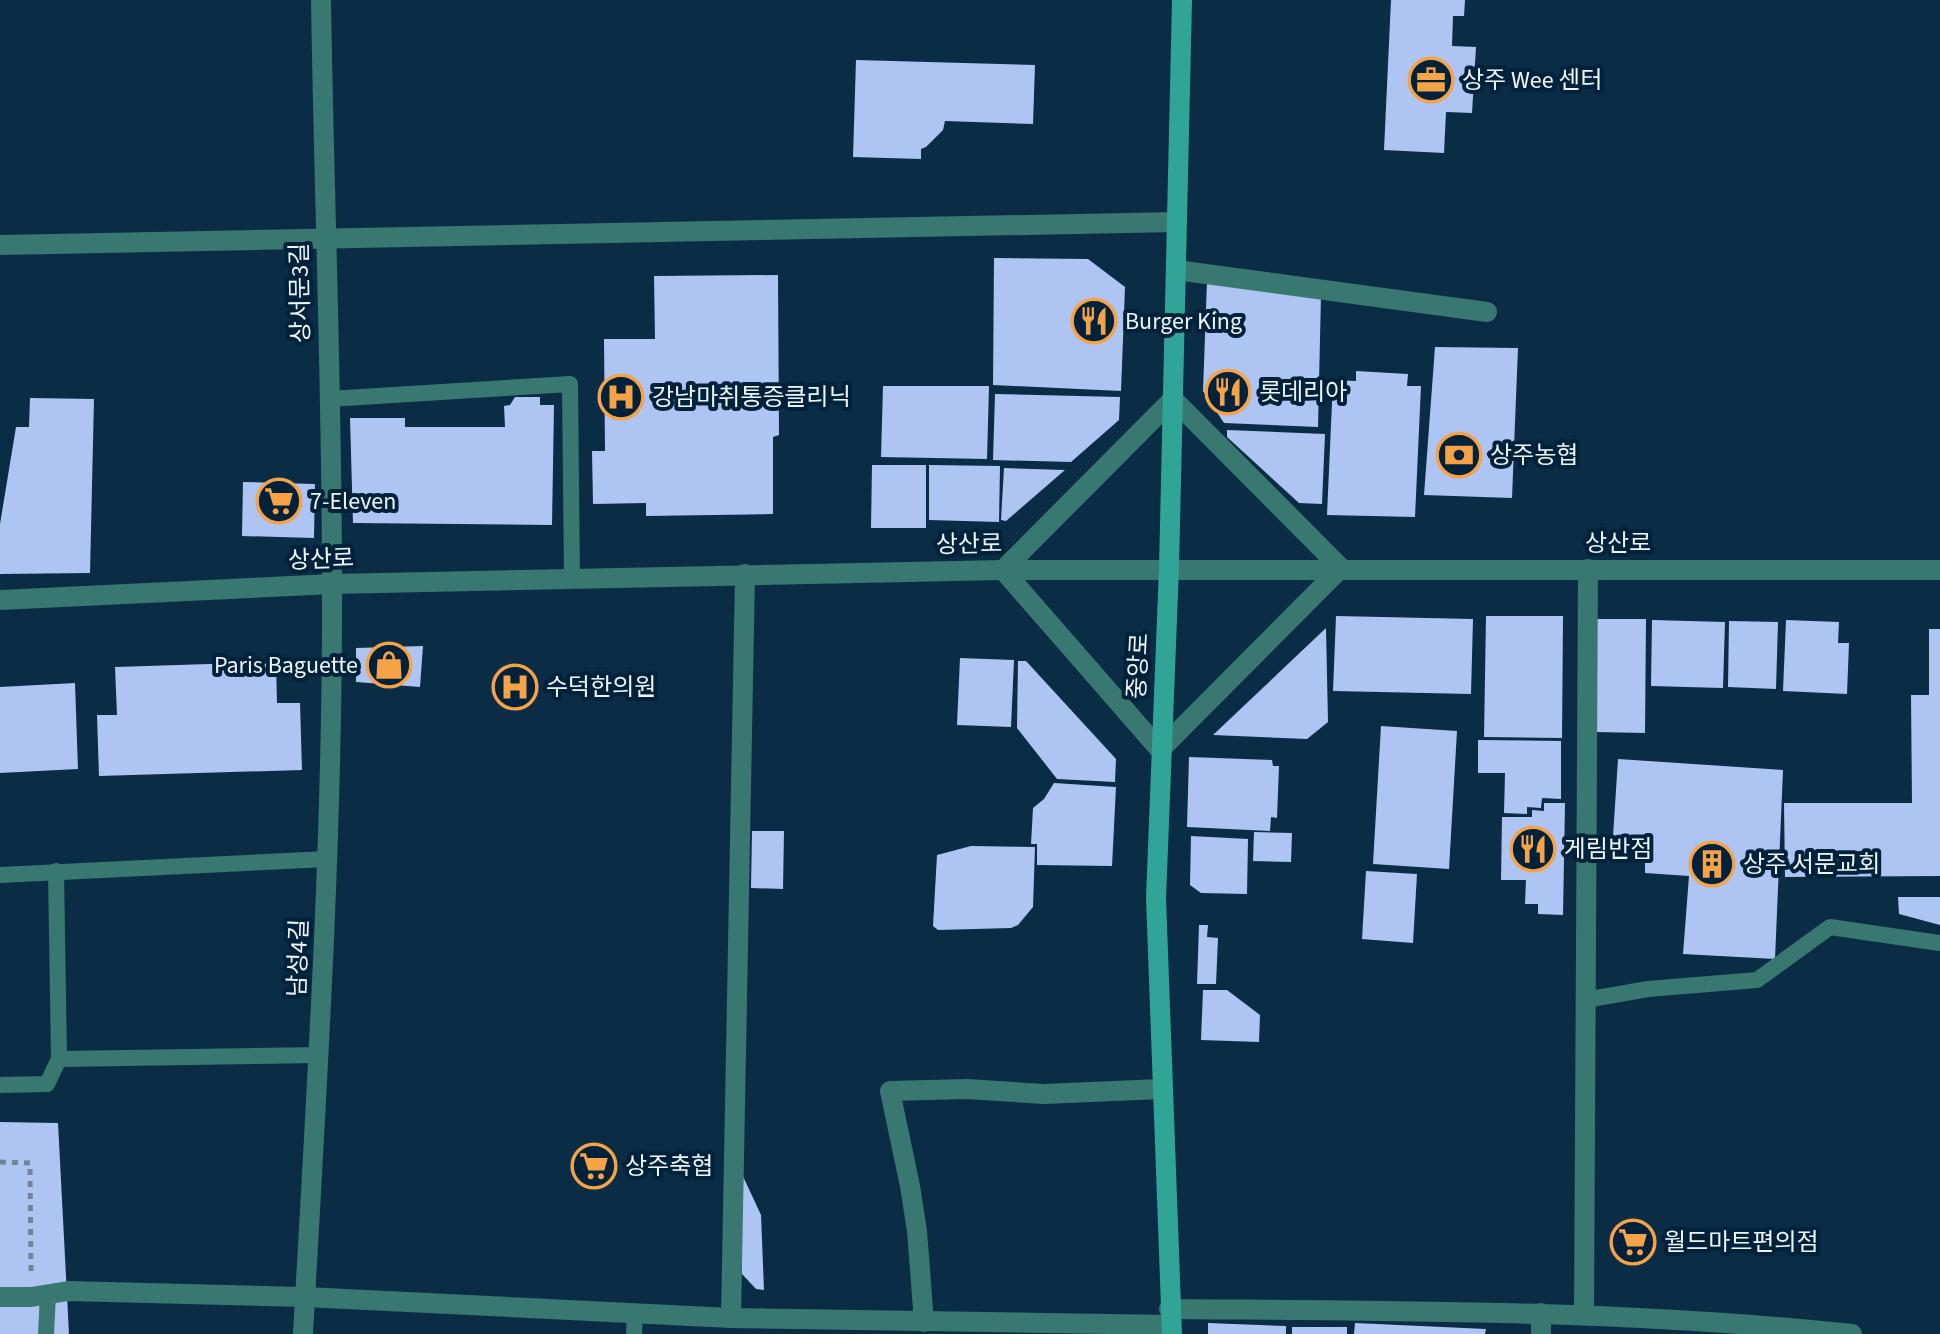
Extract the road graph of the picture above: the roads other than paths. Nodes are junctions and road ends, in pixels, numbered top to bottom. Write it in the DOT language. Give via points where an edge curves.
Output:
graph roads {
  1 [pos="321,0"];
  2 [pos="1182,0"];
  3 [pos="1177,222"];
  4 [pos="325,238"];
  5 [pos="0,245"];
  6 [pos="1176,270"];
  7 [pos="1487,312"];
  8 [pos="329,399"];
  9 [pos="1173,399"];
  10 [pos="1169,568"];
  11 [pos="1341,568"];
  12 [pos="1588,569"];
  13 [pos="1003,570"];
  14 [pos="1940,570"];
  15 [pos="745,574"];
  16 [pos="572,578"];
  17 [pos="332,584"];
  18 [pos="0,600"];
  19 [pos="1160,750"];
  20 [pos="327,859"];
  21 [pos="56,871"];
  22 [pos="0,875"];
  23 [pos="1940,943"];
  24 [pos="1585,1000"];
  25 [pos="320,1055"];
  26 [pos="59,1059"];
  27 [pos="0,1085"];
  28 [pos="1161,1089"];
  29 [pos="39,1296"];
  30 [pos="0,1297"];
  31 [pos="305,1297"];
  32 [pos="635,1313"];
  33 [pos="1541,1313"];
  34 [pos="1584,1315"];
  35 [pos="731,1318"];
  36 [pos="1171,1323"];
  37 [pos="916,1326"];
  38 [pos="1017,1329"];
  39 [pos="46,1334"];
  40 [pos="303,1334"];
  41 [pos="634,1334"];
  42 [pos="1541,1334"];
  43 [pos="1852,1334"];
  1 -- 4 [label="street, 상서문3길"];
  2 -- 3 [label="main road, 중앙로"];
  3 -- 4 [label="street"];
  3 -- 6 [label="main road, 중앙로"];
  4 -- 5 [label="street"];
  4 -- 8 [label="street, 상서문3길"];
  6 -- 7 [label="street"];
  6 -- 9 [label="main road, 중앙로"];
  8 -- 16 [label="lane" via="570,384"];
  8 -- 17 [label="street, 상서문3길"];
  9 -- 10 [label="main road, 중앙로"];
  9 -- 11 [label="street"];
  9 -- 13 [label="street"];
  10 -- 11 [label="street, 상산로"];
  10 -- 13 [label="street, 상산로"];
  10 -- 19 [label="main road, 중앙로"];
  11 -- 12 [label="street, 상산로"];
  11 -- 19 [label="street"];
  12 -- 14 [label="street, 상산로"];
  12 -- 24 [label="street"];
  13 -- 15 [label="street, 상산로"];
  13 -- 19 [label="street"];
  15 -- 16 [label="street, 상산로"];
  15 -- 35 [label="street"];
  16 -- 17 [label="street, 상산로"];
  17 -- 18 [label="street, 상산로"];
  17 -- 20 [label="street, 남성4길"];
  19 -- 28 [label="main road, 중앙로" via="1156,898"];
  20 -- 21 [label="lane"];
  20 -- 25 [label="street, 남성4길"];
  21 -- 22 [label="lane"];
  21 -- 26 [label="lane"];
  23 -- 24 [label="lane" via="1830,927 1757,980"];
  24 -- 34 [label="street"];
  25 -- 26 [label="lane"];
  25 -- 31 [label="street, 남성4길"];
  26 -- 27 [label="lane" via="47,1084"];
  28 -- 36 [label="main road, 중앙로"];
  28 -- 37 [label="street" via="1044,1094 890,1091 915,1216"];
  29 -- 30 [label="street"];
  29 -- 31 [label="street" via="68,1291"];
  29 -- 39 [label="lane"];
  31 -- 32 [label="street"];
  31 -- 40 [label="street, 남성4길"];
  32 -- 35 [label="street"];
  32 -- 41 [label="lane"];
  33 -- 34 [label="street"];
  33 -- 36 [label="street"];
  33 -- 42 [label="street"];
  34 -- 43 [label="street" via="1741,1322"];
  35 -- 37 [label="street"];
  36 -- 38 [label="street"];
  37 -- 38 [label="street"];
}
